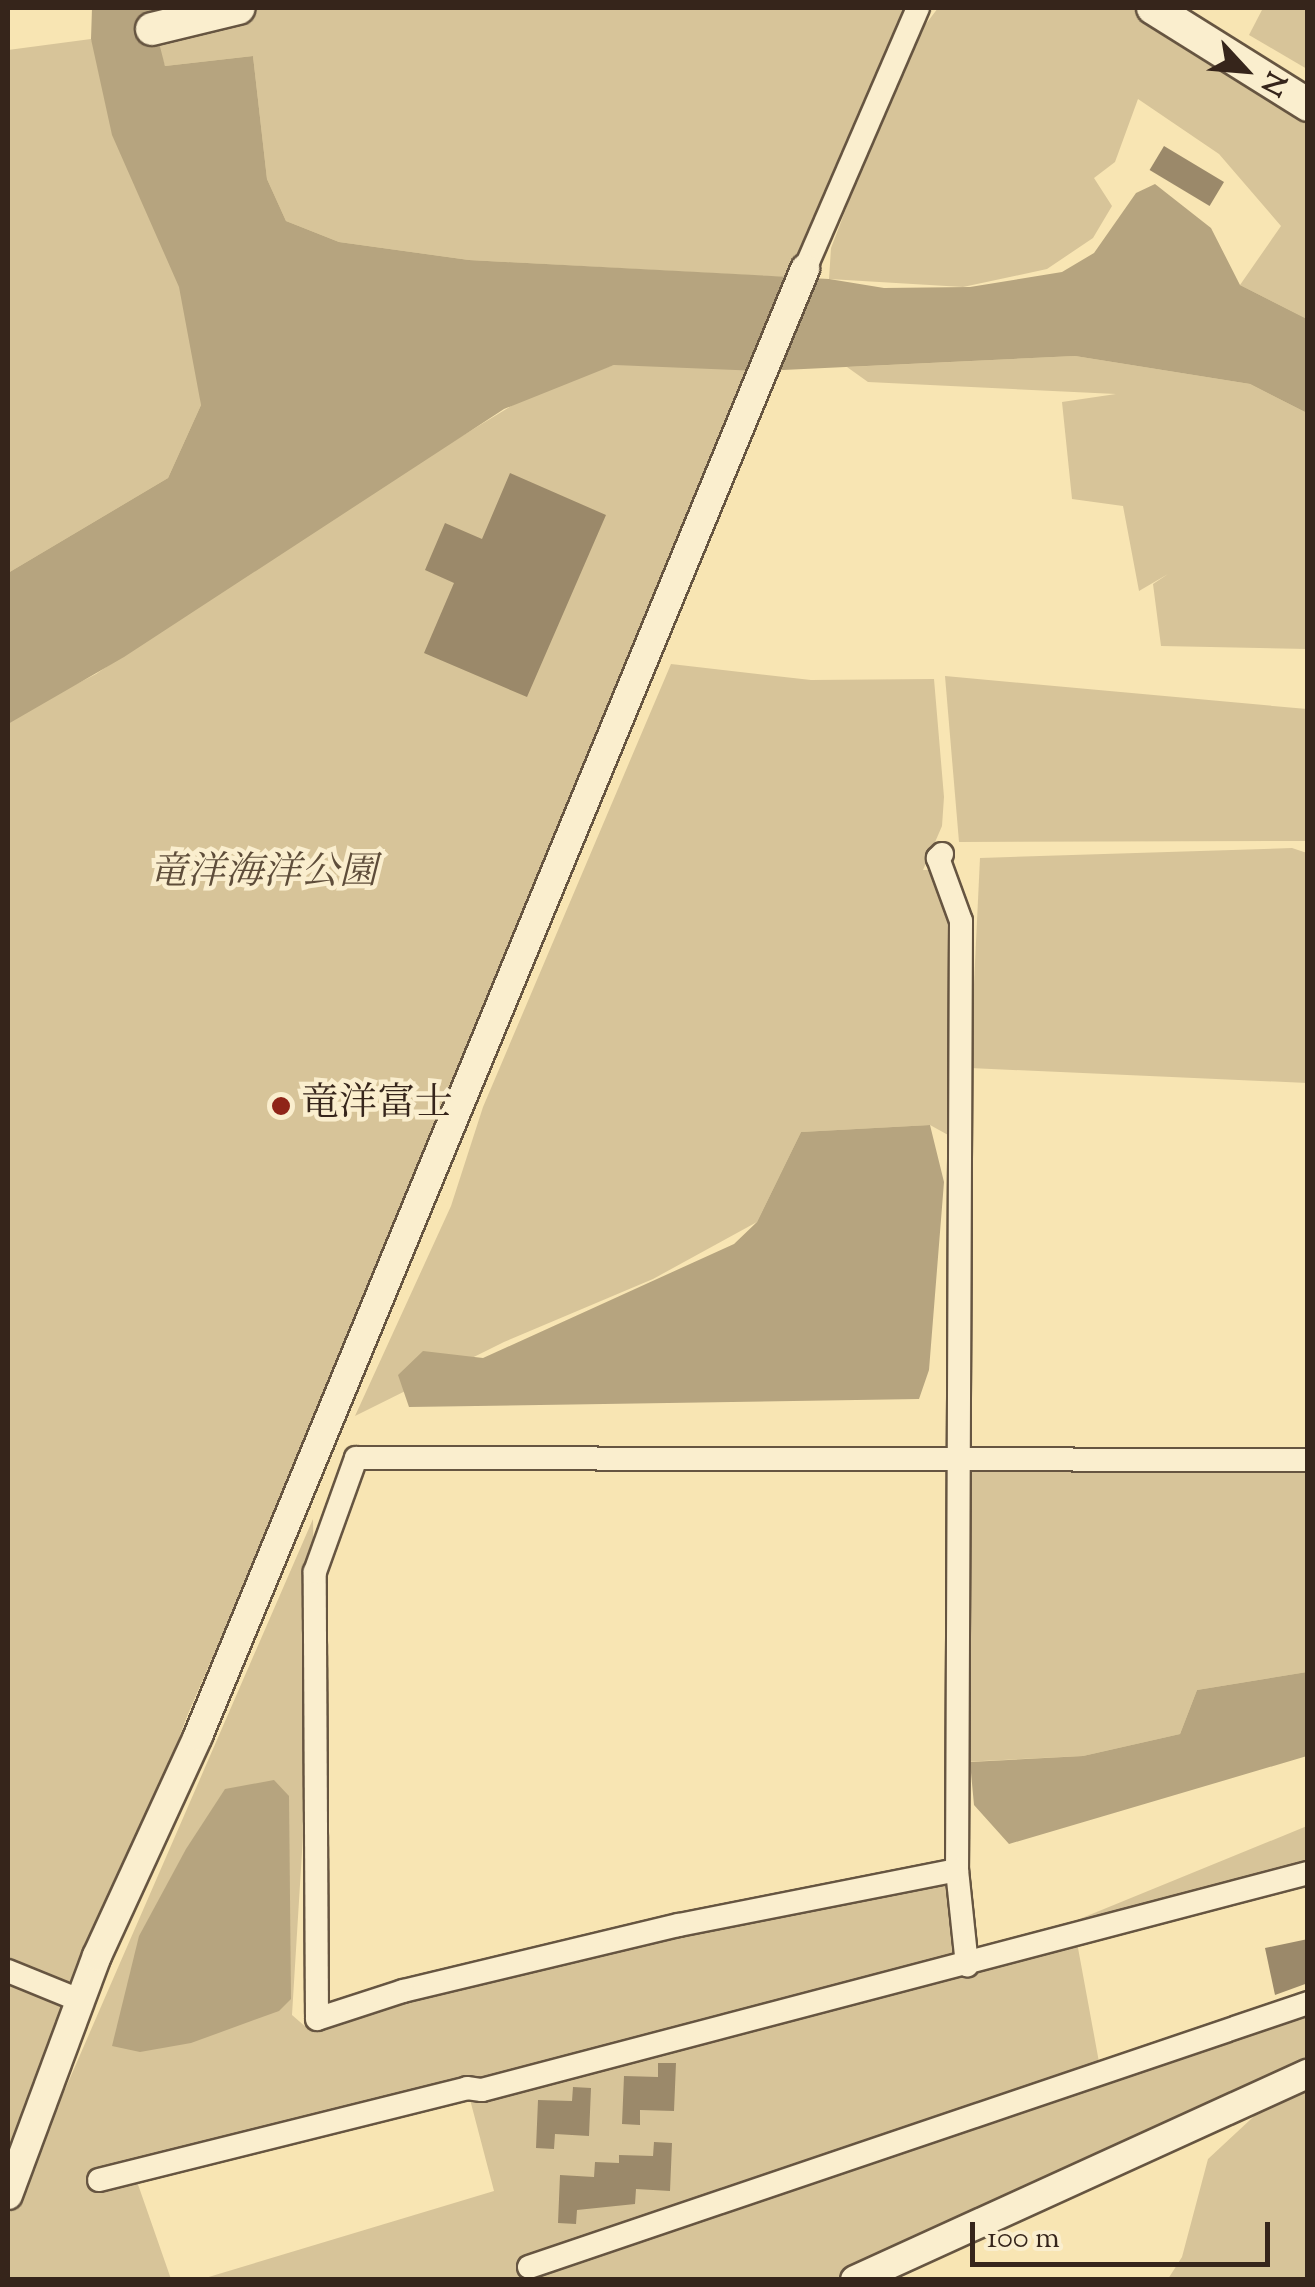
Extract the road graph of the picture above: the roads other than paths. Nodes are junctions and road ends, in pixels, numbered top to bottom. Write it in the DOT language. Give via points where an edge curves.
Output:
graph roads {
  1 [pos="239,8"];
  2 [pos="918,8"];
  3 [pos="1154,8"];
  4 [pos="152,29"];
  5 [pos="1308,106"];
  6 [pos="806,269"];
  7 [pos="942,854"];
  8 [pos="958,1455"];
  9 [pos="1308,1460"];
  10 [pos="957,1870"];
  11 [pos="1308,1873"];
  12 [pos="967,1964"];
  13 [pos="8,1970"];
  14 [pos="80,2000"];
  15 [pos="1308,2004"];
  16 [pos="1308,2074"];
  17 [pos="99,2180"];
  18 [pos="8,2194"];
  19 [pos="529,2267"];
  20 [pos="855,2280"];
  1 -- 4 [label="main road"];
  2 -- 6 [label="street"];
  3 -- 5 [label="main road"];
  6 -- 14 [label="street" via="198,1736"];
  7 -- 8 [label="street" via="961,922"];
  8 -- 9 [label="street"];
  8 -- 10 [label="street"];
  8 -- 10 [label="street" via="356,1458 315,1572 317,2019 402,1991 678,1925"];
  10 -- 12 [label="street"];
  11 -- 12 [label="street"];
  12 -- 17 [label="street"];
  13 -- 14 [label="street"];
  14 -- 18 [label="street"];
  15 -- 19 [label="street"];
  16 -- 20 [label="street"];
}
